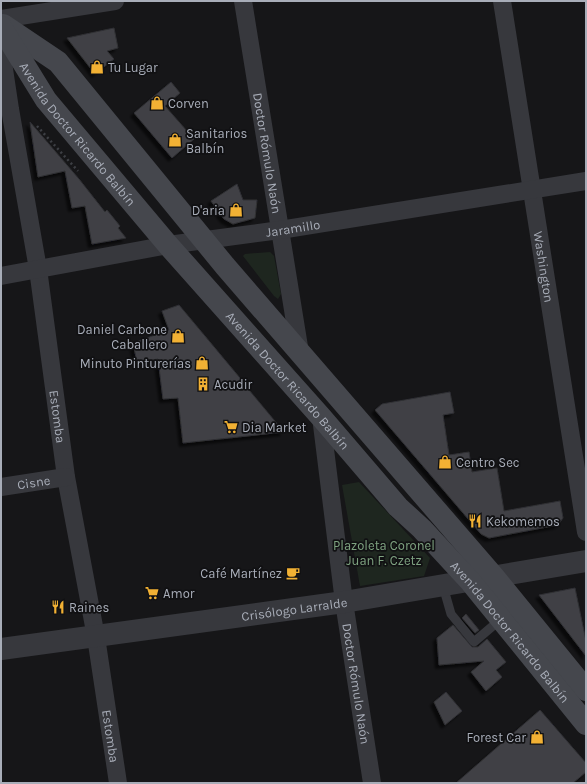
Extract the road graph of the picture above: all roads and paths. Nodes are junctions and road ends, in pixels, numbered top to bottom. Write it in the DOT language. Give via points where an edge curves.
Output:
graph roads {
  1 [pos="115,1"];
  2 [pos="243,1"];
  3 [pos="502,1"];
  4 [pos="1,19"];
  5 [pos="1,23"];
  6 [pos="1,27"];
  7 [pos="1,49"];
  8 [pos="586,181"];
  9 [pos="531,190"];
  10 [pos="280,230"];
  11 [pos="204,240"];
  12 [pos="168,245"];
  13 [pos="38,269"];
  14 [pos="1,276"];
  15 [pos="300,353"];
  16 [pos="321,417"];
  17 [pos="66,477"];
  18 [pos="1,487"];
  19 [pos="586,532"];
  20 [pos="586,561"];
  21 [pos="494,577"];
  22 [pos="470,581"];
  23 [pos="443,586"];
  24 [pos="344,602"];
  25 [pos="501,619"];
  26 [pos="96,637"];
  27 [pos="1,650"];
  28 [pos="586,690"];
  29 [pos="586,724"];
  30 [pos="118,783"];
  31 [pos="372,783"];
  1 -- 4 [label="street"];
  2 -- 10 [label="street, Doctor Rómulo Naón"];
  3 -- 9 [label="street, Washington"];
  5 -- 11 [label="main road, Avenida Doctor Ricardo Balbín" via="58,62"];
  6 -- 12 [label="main road, Avenida Doctor Ricardo Balbín" via="46,100"];
  7 -- 13 [label="street, Estomba"];
  8 -- 9 [label="street, Jaramillo"];
  9 -- 10 [label="street, Jaramillo"];
  9 -- 19 [label="street, Washington"];
  10 -- 11 [label="street, Jaramillo"];
  10 -- 15 [label="street, Doctor Rómulo Naón"];
  11 -- 12 [label="street, Jaramillo"];
  11 -- 15 [label="main road, Avenida Doctor Ricardo Balbín"];
  12 -- 13 [label="street, Jaramillo"];
  12 -- 16 [label="main road, Avenida Doctor Ricardo Balbín"];
  13 -- 14 [label="street, Jaramillo"];
  13 -- 17 [label="street, Estomba"];
  15 -- 21 [label="main road, Avenida Doctor Ricardo Balbín"];
  16 -- 22 [label="main road, Avenida Doctor Ricardo Balbín" via="398,507"];
  16 -- 24 [label="street, Doctor Rómulo Naón"];
  17 -- 18 [label="street, Cisne"];
  17 -- 26 [label="street, Estomba"];
  20 -- 21 [label="street, Crisólogo Larralde"];
  21 -- 22 [label="street, Crisólogo Larralde"];
  21 -- 28 [label="main road, Avenida Doctor Ricardo Balbín"];
  22 -- 23 [label="street, Crisólogo Larralde"];
  22 -- 25 [label="main road, Avenida Doctor Ricardo Balbín"];
  23 -- 24 [label="street, Crisólogo Larralde"];
  23 -- 25 [label="lane" via="451,614 474,642"];
  24 -- 26 [label="street, Crisólogo Larralde"];
  24 -- 31 [label="street, Doctor Rómulo Naón"];
  25 -- 29 [label="main road, Avenida Doctor Ricardo Balbín"];
  26 -- 27 [label="street, Crisólogo Larralde"];
  26 -- 30 [label="street, Estomba"];
}
